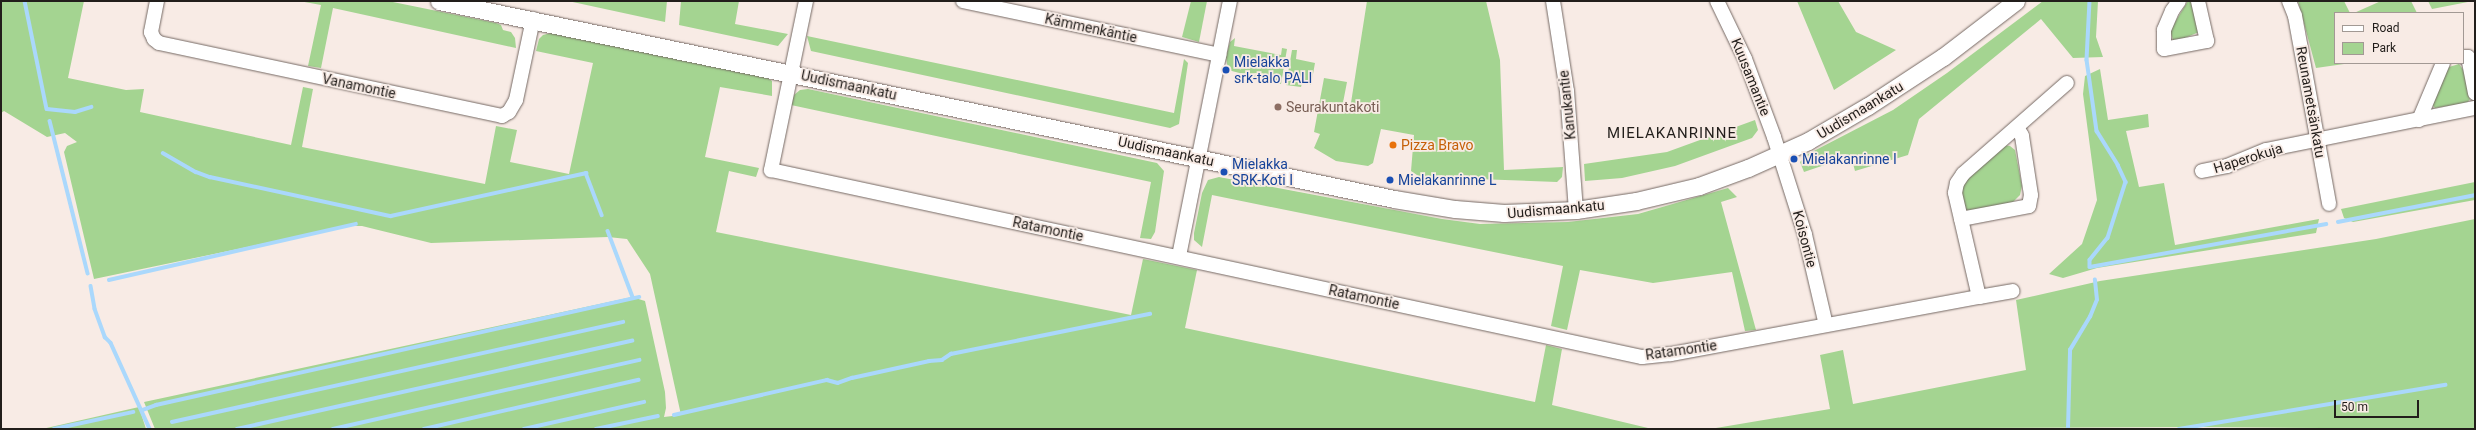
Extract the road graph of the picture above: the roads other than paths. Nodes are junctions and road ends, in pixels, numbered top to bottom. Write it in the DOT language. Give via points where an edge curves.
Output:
graph roads {
  1 [pos="157,1"];
  2 [pos="439,1"];
  3 [pos="806,1"];
  4 [pos="963,1"];
  5 [pos="1230,1"];
  6 [pos="1553,1"];
  7 [pos="1717,1"];
  8 [pos="2016,1"];
  9 [pos="2179,1"];
  10 [pos="2198,1"];
  11 [pos="2289,1"];
  12 [pos="533,20"];
  13 [pos="1219,55"];
  14 [pos="2464,57"];
  15 [pos="2443,64"];
  16 [pos="791,72"];
  17 [pos="2067,83"];
  18 [pos="2475,93"];
  19 [pos="2475,108"];
  20 [pos="2419,120"];
  21 [pos="2017,127"];
  22 [pos="2318,138"];
  23 [pos="1780,154"];
  24 [pos="1198,158"];
  25 [pos="2202,171"];
  26 [pos="2329,204"];
  27 [pos="1576,210"];
  28 [pos="1961,219"];
  29 [pos="1179,256"];
  30 [pos="2012,292"];
  31 [pos="1979,297"];
  32 [pos="1826,325"];
  1 -- 12 [label="street, Vanamontie" via="152,32 154,39 159,43 502,116 509,112 516,100"];
  2 -- 12 [label="street, Uudismaankatu"];
  3 -- 16 [label="street"];
  4 -- 13 [label="street, Kämmenkäntie"];
  5 -- 13 [label="street"];
  6 -- 27 [label="street, Kanukantie" via="1567,91"];
  7 -- 23 [label="street, Kuusamantie" via="1745,59"];
  8 -- 23 [label="street, Uudismaankatu" via="1943,57 1900,86 1838,124"];
  9 -- 10 [label="street" via="2164,30 2164,49 2207,41"];
  11 -- 22 [label="street, Reunametsänkatu" via="2295,16"];
  12 -- 16 [label="street, Uudismaankatu"];
  13 -- 24 [label="street"];
  14 -- 18 [label="street" via="2468,57"];
  15 -- 20 [label="street"];
  16 -- 24 [label="street, Uudismaankatu"];
  16 -- 29 [label="street, Ratamontie" via="771,170"];
  17 -- 21 [label="street"];
  19 -- 20 [label="street, Haperokuja"];
  20 -- 22 [label="street, Haperokuja"];
  21 -- 28 [label="street" via="1963,174 1957,183 1954,194"];
  21 -- 28 [label="street" via="2022,136 2030,188 2029,206"];
  22 -- 25 [label="street, Haperokuja" via="2266,150 2227,166"];
  22 -- 26 [label="street, Reunametsänkatu"];
  23 -- 27 [label="street, Uudismaankatu" via="1699,186 1636,201"];
  23 -- 32 [label="street, Koisontie" via="1805,235"];
  24 -- 27 [label="street, Uudismaankatu" via="1386,198 1455,209 1504,214"];
  24 -- 29 [label="street"];
  28 -- 31 [label="street"];
  29 -- 32 [label="street, Ratamontie" via="1642,357"];
  30 -- 31 [label="street, Ratamontie"];
  31 -- 32 [label="street, Ratamontie"];
}
